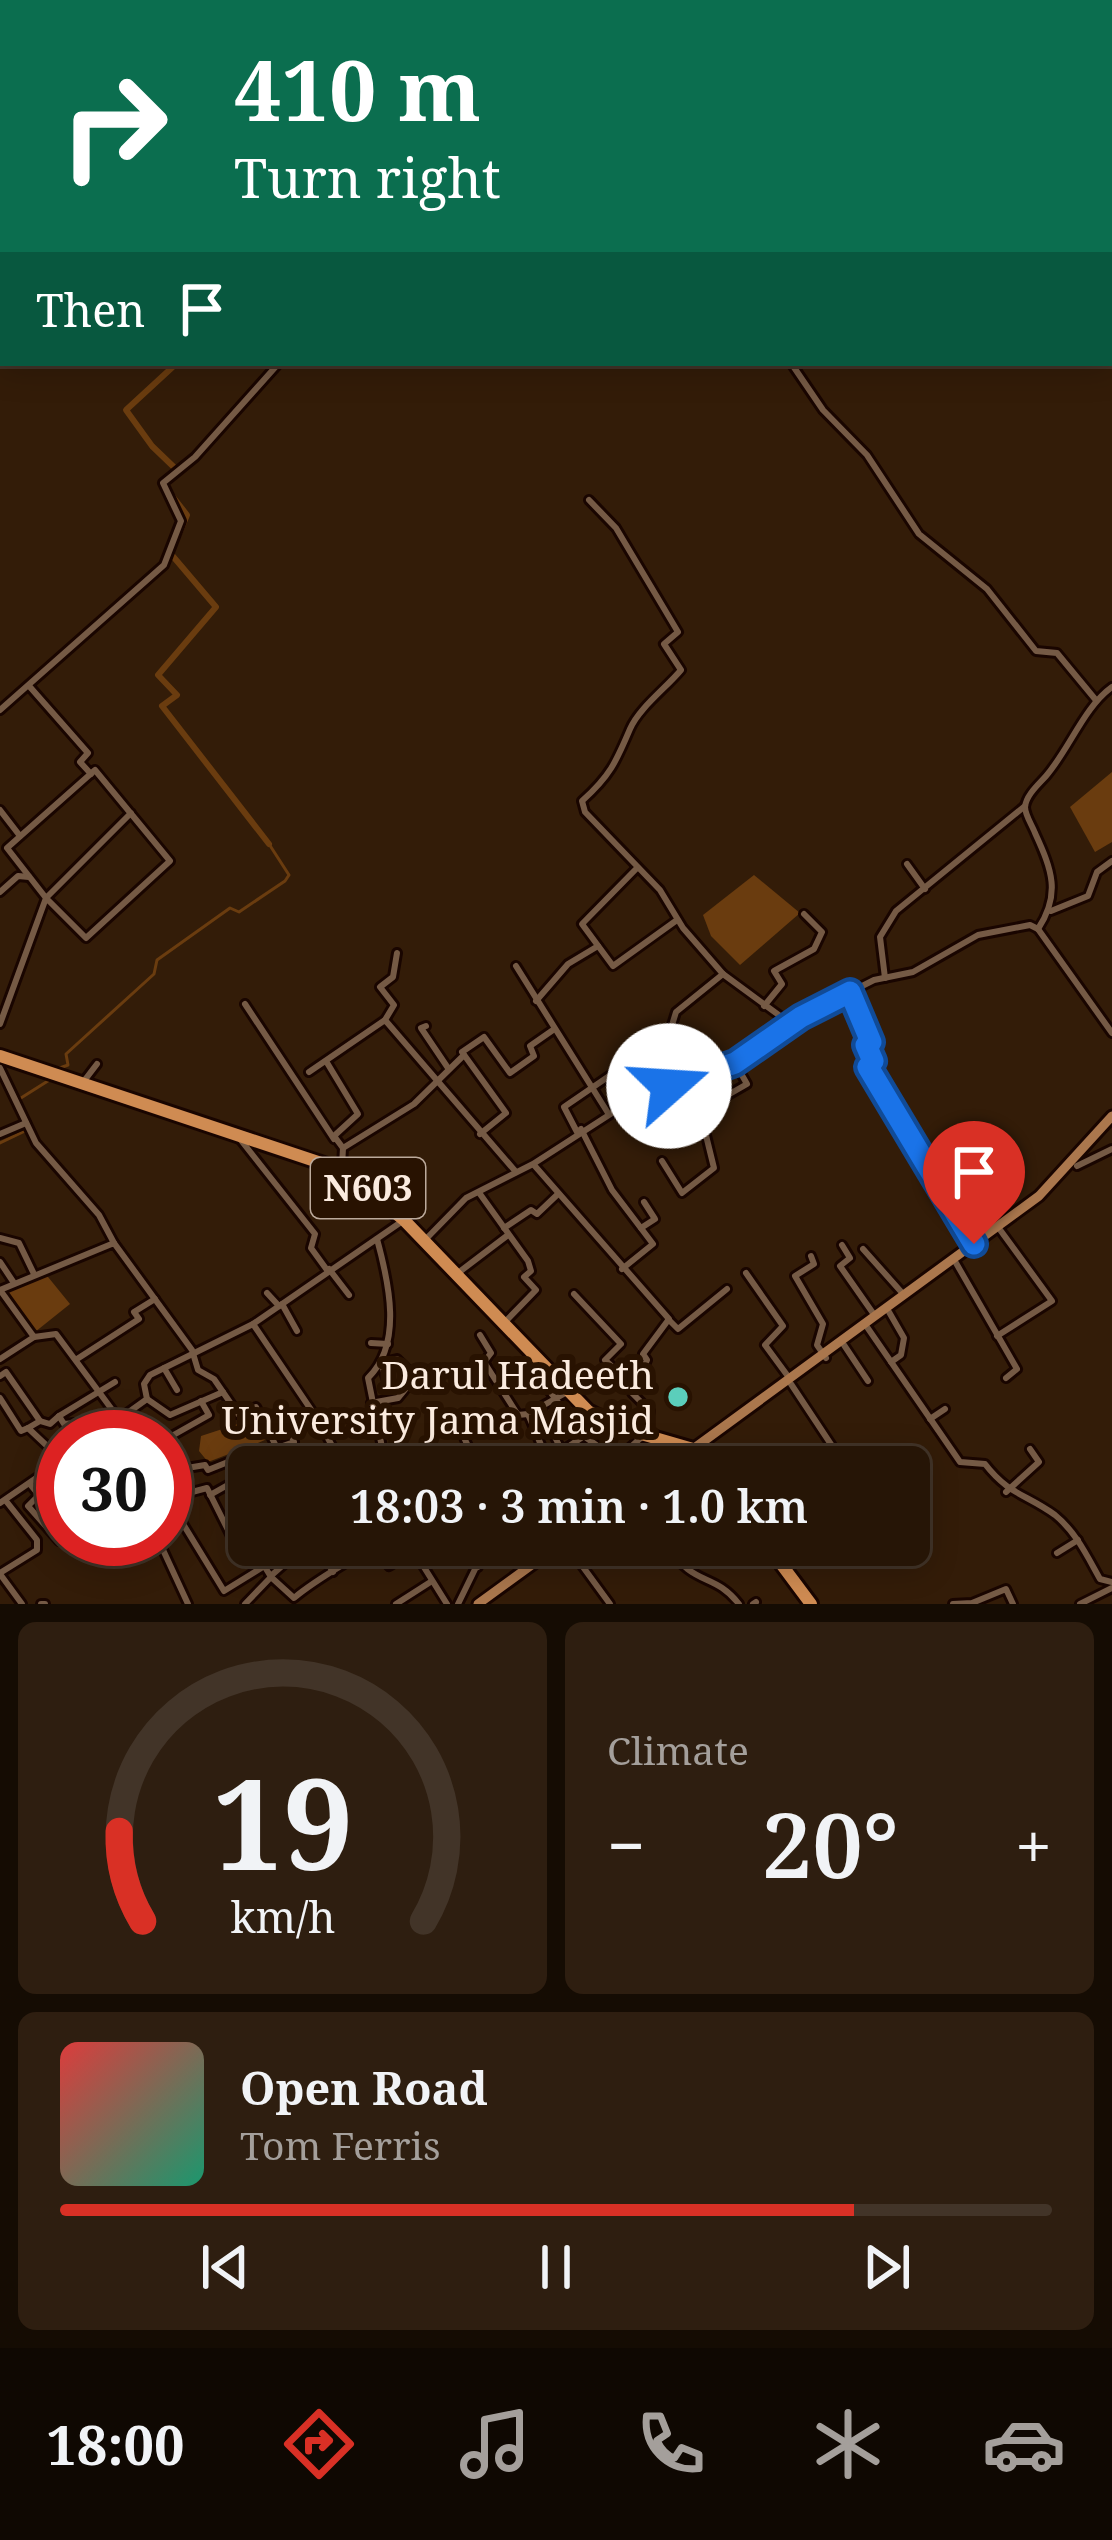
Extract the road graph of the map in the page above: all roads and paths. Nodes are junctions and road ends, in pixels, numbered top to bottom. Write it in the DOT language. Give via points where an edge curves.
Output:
graph roads {
  1 [pos="276,366"];
  2 [pos="792,366"];
  3 [pos="589,500"];
  4 [pos="1112,686"];
  5 [pos="30,687"];
  6 [pos="1095,699"];
  7 [pos="0,710"];
  8 [pos="91,774"];
  9 [pos="1025,806"];
  10 [pos="0,810"];
  11 [pos="131,813"];
  12 [pos="20,836"];
  13 [pos="1112,861"];
  14 [pos="907,864"];
  15 [pos="636,868"];
  16 [pos="29,877"];
  17 [pos="925,889"];
  18 [pos="0,892"];
  19 [pos="46,898"];
  20 [pos="1051,911"];
  21 [pos="804,914"];
  22 [pos="677,920"];
  23 [pos="1038,929"];
  24 [pos="598,946"];
  25 [pos="397,953"];
  26 [pos="516,966"];
  27 [pos="723,974"];
  28 [pos="885,978"];
  29 [pos="850,992"];
  30 [pos="536,1001"];
  31 [pos="245,1004"];
  32 [pos="764,1006"];
  33 [pos="385,1020"];
  34 [pos="0,1024"];
  35 [pos="791,1024"];
  36 [pos="426,1026"];
  37 [pos="553,1030"];
  38 [pos="1112,1033"];
  39 [pos="464,1055"];
  40 [pos="326,1061"];
  41 [pos="2,1062"];
  42 [pos="735,1063"];
  43 [pos="98,1064"];
  44 [pos="448,1068"];
  45 [pos="309,1072"];
  46 [pos="82,1084"];
  47 [pos="438,1084"];
  48 [pos="593,1087"];
  49 [pos="608,1113"];
  50 [pos="1112,1120"];
  51 [pos="26,1123"];
  52 [pos="579,1131"];
  53 [pos="0,1134"];
  54 [pos="240,1134"];
  55 [pos="480,1134"];
  56 [pos="334,1139"];
  57 [pos="343,1148"];
  58 [pos="1112,1150"];
  59 [pos="662,1161"];
  60 [pos="533,1164"];
  61 [pos="1077,1166"];
  62 [pos="342,1170"];
  63 [pos="516,1172"];
  64 [pos="480,1194"];
  65 [pos="558,1194"];
  66 [pos="644,1202"];
  67 [pos="404,1220"];
  68 [pos="641,1228"];
  69 [pos="999,1229"];
  70 [pos="505,1232"];
  71 [pos="0,1238"];
  72 [pos="377,1239"];
  73 [pos="424,1241"];
  74 [pos="114,1243"];
  75 [pos="974,1244"];
  76 [pos="842,1245"];
  77 [pos="863,1249"];
  78 [pos="811,1256"];
  79 [pos="0,1262"];
  80 [pos="956,1263"];
  81 [pos="622,1269"];
  82 [pos="328,1270"];
  83 [pos="34,1274"];
  84 [pos="456,1274"];
  85 [pos="746,1274"];
  86 [pos="14,1283"];
  87 [pos="727,1289"];
  88 [pos="267,1293"];
  89 [pos="349,1294"];
  90 [pos="574,1294"];
  91 [pos="904,1295"];
  92 [pos="155,1299"];
  93 [pos="280,1305"];
  94 [pos="889,1312"];
  95 [pos="875,1316"];
  96 [pos="669,1320"];
  97 [pos="254,1324"];
  98 [pos="503,1324"];
  99 [pos="867,1327"];
  100 [pos="297,1331"];
  101 [pos="480,1334"];
  102 [pos="997,1336"];
  103 [pos="34,1337"];
  104 [pos="370,1343"];
  105 [pos="388,1343"];
  106 [pos="844,1345"];
  107 [pos="192,1350"];
  108 [pos="825,1356"];
  109 [pos="77,1359"];
  110 [pos="0,1360"];
  111 [pos="891,1362"];
  112 [pos="383,1364"];
  113 [pos="164,1368"];
  114 [pos="410,1372"];
  115 [pos="3,1374"];
  116 [pos="1006,1378"];
  117 [pos="791,1381"];
  118 [pos="868,1381"];
  119 [pos="115,1382"];
  120 [pos="407,1387"];
  121 [pos="634,1387"];
  122 [pos="177,1390"];
  123 [pos="100,1392"];
  124 [pos="223,1392"];
  125 [pos="391,1392"];
  126 [pos="563,1396"];
  127 [pos="0,1398"];
  128 [pos="147,1399"];
  129 [pos="201,1401"];
  130 [pos="371,1403"];
  131 [pos="540,1408"];
  132 [pos="946,1409"];
  133 [pos="68,1410"];
  134 [pos="112,1410"];
  135 [pos="131,1410"];
  136 [pos="528,1414"];
  137 [pos="36,1416"];
  138 [pos="930,1419"];
  139 [pos="318,1420"];
  140 [pos="36,1423"];
  141 [pos="458,1424"];
  142 [pos="192,1425"];
  143 [pos="28,1428"];
  144 [pos="36,1435"];
  145 [pos="644,1435"];
  146 [pos="584,1436"];
  147 [pos="662,1440"];
  148 [pos="333,1446"];
  149 [pos="381,1446"];
  150 [pos="468,1446"];
  151 [pos="541,1446"];
  152 [pos="596,1446"];
  153 [pos="635,1446"];
  154 [pos="656,1446"];
  155 [pos="671,1446"];
  156 [pos="708,1446"];
  157 [pos="833,1446"];
  158 [pos="1030,1450"];
  159 [pos="228,1461"];
  160 [pos="192,1469"];
  161 [pos="36,1479"];
  162 [pos="30,1484"];
  163 [pos="228,1487"];
  164 [pos="36,1491"];
  165 [pos="192,1492"];
  166 [pos="1006,1492"];
  167 [pos="210,1495"];
  168 [pos="3,1502"];
  169 [pos="228,1530"];
  170 [pos="192,1539"];
  171 [pos="1078,1540"];
  172 [pos="1057,1553"];
  173 [pos="170,1566"];
  174 [pos="264,1566"];
  175 [pos="267,1566"];
  176 [pos="282,1566"];
  177 [pos="329,1566"];
  178 [pos="341,1566"];
  179 [pos="423,1566"];
  180 [pos="533,1566"];
  181 [pos="537,1566"];
  182 [pos="580,1566"];
  183 [pos="682,1566"];
  184 [pos="783,1566"];
  185 [pos="478,1567"];
  186 [pos="333,1572"];
  187 [pos="0,1574"];
  188 [pos="272,1575"];
  189 [pos="432,1581"];
  190 [pos="1112,1582"];
  191 [pos="22,1604"];
  192 [pos="188,1604"];
  193 [pos="245,1604"];
  194 [pos="396,1604"];
  195 [pos="447,1604"];
  196 [pos="458,1604"];
  197 [pos="478,1604"];
  198 [pos="488,1604"];
  199 [pos="610,1604"];
  200 [pos="740,1604"];
  201 [pos="811,1604"];
  202 [pos="957,1604"];
  203 [pos="1013,1604"];
  204 [pos="1080,1604"];
  1 -- 5 [label="street" via="196,457 163,482 181,521 164,565"];
  2 -- 6 [label="street" via="867,455 919,534 987,589 1036,651 1057,653"];
  3 -- 15 [label="street" via="616,528 678,632 664,644 681,670 639,716 604,782 583,801"];
  4 -- 6 [label="street"];
  5 -- 7 [label="street"];
  5 -- 8 [label="street" via="88,753 80,762"];
  6 -- 9 [label="street"];
  8 -- 11 [label="street"];
  8 -- 12 [label="street"];
  9 -- 17 [label="street"];
  9 -- 20 [label="street" via="1048,866"];
  10 -- 12 [label="street"];
  11 -- 19 [label="street"];
  11 -- 19 [label="street" via="170,861 86,938"];
  12 -- 16 [label="street" via="7,848"];
  13 -- 20 [label="street" via="1097,872 1088,896"];
  14 -- 17 [label="street"];
  15 -- 22 [label="street"];
  15 -- 24 [label="street" via="584,919"];
  16 -- 18 [label="street"];
  16 -- 19 [label="street"];
  17 -- 28 [label="street" via="896,911 880,937"];
  19 -- 34 [label="street"];
  20 -- 23 [label="street"];
  21 -- 32 [label="street" via="822,932 814,949 774,971 781,986"];
  22 -- 24 [label="street" via="613,966"];
  22 -- 27 [label="street"];
  23 -- 28 [label="street" via="978,935 923,968"];
  23 -- 38 [label="street"];
  24 -- 30 [label="street" via="568,964"];
  25 -- 33 [label="street" via="393,977 380,987 394,1005"];
  26 -- 30 [label="street"];
  27 -- 32 [label="street"];
  27 -- 48 [label="street" via="676,1012 669,1035"];
  28 -- 29 [label="street"];
  29 -- 35 [label="street"];
  29 -- 75 [label="street" via="871,1042 868,1067"];
  30 -- 37 [label="street"];
  31 -- 56 [label="street"];
  32 -- 35 [label="street"];
  33 -- 40 [label="street"];
  33 -- 47 [label="street"];
  35 -- 42 [label="street"];
  36 -- 44 [label="street"];
  37 -- 39 [label="street" via="509,1073 484,1037"];
  37 -- 48 [label="street"];
  39 -- 44 [label="street"];
  39 -- 55 [label="street" via="506,1113"];
  40 -- 45 [label="street"];
  40 -- 56 [label="street" via="358,1114"];
  41 -- 46 [label="highway, N603"];
  41 -- 51 [label="street"];
  42 -- 49 [label="street"];
  42 -- 59 [label="street" via="747,1084 700,1111 714,1168 682,1193"];
  43 -- 46 [label="street"];
  44 -- 47 [label="street"];
  46 -- 54 [label="highway, N603"];
  47 -- 55 [label="street"];
  47 -- 57 [label="street"];
  48 -- 49 [label="street"];
  48 -- 52 [label="street" via="565,1107"];
  49 -- 52 [label="street"];
  50 -- 61 [label="main road"];
  50 -- 69 [label="main road"];
  51 -- 53 [label="street"];
  51 -- 74 [label="street"];
  52 -- 60 [label="street"];
  52 -- 68 [label="street"];
  54 -- 62 [label="highway, N603"];
  54 -- 82 [label="street" via="241,1146 314,1234 310,1248"];
  55 -- 63 [label="street"];
  56 -- 57 [label="street"];
  57 -- 62 [label="street"];
  58 -- 61 [label="street"];
  60 -- 63 [label="street"];
  60 -- 65 [label="street"];
  61 -- 69 [label="main road"];
  62 -- 67 [label="highway, N603"];
  63 -- 64 [label="street"];
  64 -- 70 [label="street"];
  64 -- 73 [label="street"];
  65 -- 70 [label="street"];
  65 -- 81 [label="street"];
  66 -- 68 [label="street" via="655,1219"];
  67 -- 72 [label="street"];
  67 -- 73 [label="highway, N603"];
  68 -- 81 [label="street" via="653,1244"];
  69 -- 75 [label="main road"];
  69 -- 80 [label="main road"];
  69 -- 102 [label="street" via="1052,1300"];
  70 -- 84 [label="street"];
  70 -- 98 [label="street" via="528,1261 524,1277 536,1290"];
  71 -- 83 [label="street" via="19,1243"];
  72 -- 82 [label="street"];
  72 -- 105 [label="street"];
  73 -- 84 [label="highway, N603"];
  74 -- 83 [label="street"];
  74 -- 92 [label="street"];
  75 -- 91 [label="main road"];
  76 -- 95 [label="street" via="850,1258 840,1267"];
  77 -- 91 [label="street"];
  78 -- 108 [label="street" via="814,1264 795,1276 823,1324 817,1345"];
  79 -- 86 [label="street"];
  80 -- 94 [label="main road"];
  80 -- 102 [label="street"];
  81 -- 96 [label="street"];
  82 -- 89 [label="street"];
  82 -- 93 [label="street"];
  83 -- 86 [label="street"];
  84 -- 98 [label="highway, N603"];
  85 -- 117 [label="street" via="783,1326 765,1345"];
  86 -- 103 [label="street" via="0,1290"];
  87 -- 96 [label="street" via="678,1329"];
  88 -- 93 [label="street"];
  90 -- 121 [label="street" via="621,1343 605,1360"];
  91 -- 95 [label="main road"];
  92 -- 107 [label="street"];
  92 -- 109 [label="street" via="134,1312 139,1319"];
  93 -- 97 [label="street"];
  93 -- 100 [label="street"];
  94 -- 99 [label="main road"];
  94 -- 111 [label="street" via="904,1338"];
  95 -- 108 [label="main road"];
  96 -- 121 [label="street" via="643,1354"];
  97 -- 107 [label="street"];
  97 -- 139 [label="street"];
  98 -- 126 [label="highway, N603"];
  99 -- 106 [label="main road"];
  99 -- 111 [label="street"];
  101 -- 136 [label="street" via="491,1352 484,1362 518,1415"];
  102 -- 116 [label="street" via="1017,1369"];
  103 -- 109 [label="street" via="56,1334"];
  103 -- 110 [label="street"];
  104 -- 105 [label="street"];
  105 -- 112 [label="street"];
  106 -- 108 [label="main road"];
  106 -- 118 [label="street"];
  107 -- 113 [label="street"];
  107 -- 124 [label="street" via="198,1370"];
  108 -- 117 [label="main road"];
  109 -- 123 [label="street"];
  110 -- 115 [label="street"];
  111 -- 138 [label="street"];
  112 -- 114 [label="street" via="397,1359"];
  112 -- 125 [label="street"];
  112 -- 130 [label="street" via="368,1378"];
  113 -- 122 [label="street"];
  113 -- 128 [label="street" via="146,1379"];
  115 -- 137 [label="street"];
  117 -- 156 [label="main road"];
  117 -- 157 [label="street"];
  119 -- 123 [label="street"];
  120 -- 130 [label="street" via="398,1398"];
  121 -- 145 [label="street" via="650,1411"];
  123 -- 133 [label="street"];
  123 -- 134 [label="street"];
  124 -- 129 [label="street"];
  124 -- 139 [label="street" via="238,1414 256,1407 277,1448"];
  126 -- 131 [label="street"];
  126 -- 145 [label="highway, N603"];
  126 -- 146 [label="street"];
  127 -- 143 [label="street" via="21,1431"];
  128 -- 129 [label="street" via="170,1415"];
  128 -- 135 [label="street"];
  129 -- 142 [label="street" via="209,1415"];
  130 -- 149 [label="street"];
  131 -- 136 [label="street"];
  131 -- 146 [label="street" via="562,1451"];
  132 -- 138 [label="street"];
  136 -- 151 [label="street"];
  138 -- 166 [label="street" via="960,1462 985,1465"];
  139 -- 148 [label="street"];
  140 -- 143 [label="street"];
  141 -- 150 [label="street"];
  143 -- 144 [label="street"];
  145 -- 147 [label="highway, N603"];
  145 -- 153 [label="street"];
  146 -- 152 [label="street"];
  147 -- 154 [label="street"];
  147 -- 155 [label="highway, N603"];
  158 -- 166 [label="street" via="1039,1462"];
  159 -- 160 [label="street"];
  161 -- 162 [label="street"];
  162 -- 164 [label="street"];
  162 -- 168 [label="street"];
  163 -- 167 [label="street"];
  165 -- 167 [label="street" via="207,1488"];
  166 -- 171 [label="street" via="1054,1515"];
  167 -- 169 [label="street"];
  168 -- 187 [label="street" via="38,1550"];
  170 -- 174 [label="street" via="224,1591"];
  171 -- 172 [label="street"];
  171 -- 190 [label="street" via="1100,1579"];
  173 -- 192 [label="street"];
  175 -- 188 [label="street"];
  176 -- 188 [label="street"];
  177 -- 186 [label="street"];
  178 -- 186 [label="street"];
  179 -- 189 [label="street"];
  180 -- 197 [label="main road"];
  181 -- 198 [label="main road"];
  182 -- 199 [label="street"];
  183 -- 200 [label="street"];
  184 -- 201 [label="highway"];
  185 -- 196 [label="street"];
  186 -- 188 [label="street" via="294,1598"];
  187 -- 191 [label="street"];
  188 -- 193 [label="street"];
  189 -- 194 [label="street"];
  189 -- 195 [label="street"];
  190 -- 204 [label="street"];
  202 -- 203 [label="street" via="1006,1588"];
}
